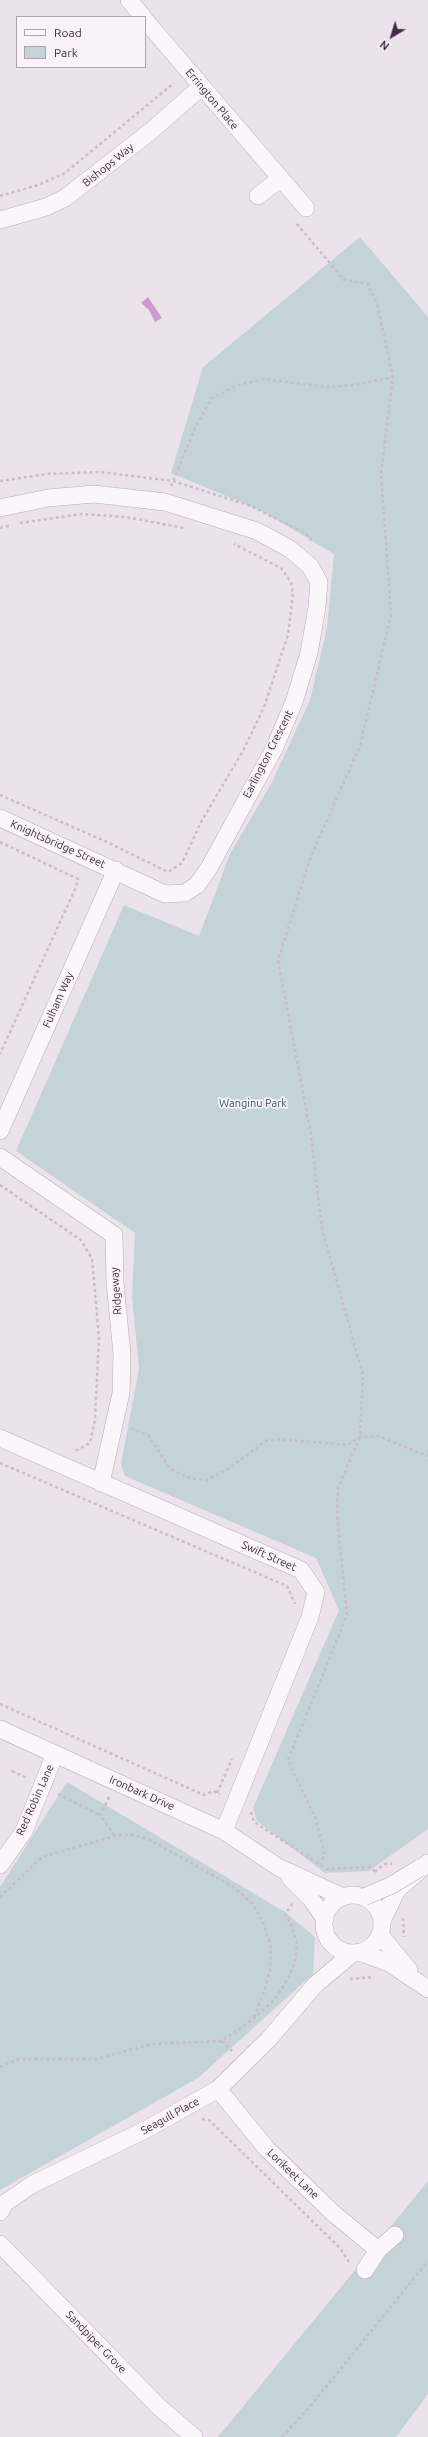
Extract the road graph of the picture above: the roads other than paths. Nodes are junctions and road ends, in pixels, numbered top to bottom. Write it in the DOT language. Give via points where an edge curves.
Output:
graph roads {
  1 [pos="129,0"];
  2 [pos="142,16"];
  3 [pos="146,21"];
  4 [pos="201,87"];
  5 [pos="280,179"];
  6 [pos="258,196"];
  7 [pos="301,215"];
  8 [pos="0,220"];
  9 [pos="0,508"];
  10 [pos="0,818"];
  11 [pos="116,870"];
  12 [pos="0,1131"];
  13 [pos="0,1157"];
  14 [pos="0,1438"];
  15 [pos="101,1483"];
  16 [pos="0,1730"];
  17 [pos="55,1754"];
  18 [pos="224,1831"];
  19 [pos="0,1865"];
  20 [pos="424,1866"];
  21 [pos="305,1886"];
  22 [pos="394,1888"];
  23 [pos="343,1897"];
  24 [pos="364,1897"];
  25 [pos="325,1919"];
  26 [pos="381,1928"];
  27 [pos="329,1940"];
  28 [pos="356,1952"];
  29 [pos="397,1963"];
  30 [pos="315,1985"];
  31 [pos="427,1988"];
  32 [pos="218,2089"];
  33 [pos="0,2212"];
  34 [pos="395,2235"];
  35 [pos="0,2244"];
  36 [pos="378,2250"];
  37 [pos="366,2270"];
  38 [pos="194,2437"];
  1 -- 2 [label="street"];
  3 -- 4 [label="street, Errington Place"];
  4 -- 5 [label="street, Errington Place"];
  4 -- 8 [label="street, Bishops Way" via="151,131 65,198 46,207"];
  5 -- 6 [label="street"];
  5 -- 7 [label="street, Errington Place"];
  9 -- 11 [label="street, Earlington Crescent" via="48,498 94,494 165,502 257,531 290,549 310,566 319,582 309,653 294,702 264,768 209,868 197,885 185,893 165,894"];
  10 -- 11 [label="street, Knightsbridge Street"];
  11 -- 12 [label="street, Fulham Way"];
  13 -- 15 [label="street, Ridgeway" via="114,1236 114,1283 122,1354 121,1393"];
  14 -- 15 [label="street, Swift Street"];
  15 -- 18 [label="street, Swift Street" via="301,1570 316,1592 310,1616"];
  16 -- 17 [label="street, Ironbark Drive"];
  17 -- 18 [label="street, Ironbark Drive"];
  17 -- 19 [label="street, Red Robin Lane" via="24,1831"];
  18 -- 21 [label="street, Ironbark Drive"];
  20 -- 22 [label="street, bridge"];
  21 -- 23 [label="street, Ironbark Drive"];
  21 -- 25 [label="street, Ironbark Drive"];
  22 -- 24 [label="street, bridge"];
  22 -- 26 [label="street"];
  23 -- 24 [label="street"];
  23 -- 25 [label="street" via="328,1909"];
  24 -- 26 [label="street" via="375,1905"];
  25 -- 27 [label="street" via="324,1928"];
  26 -- 28 [label="street" via="376,1941"];
  26 -- 29 [label="street"];
  27 -- 28 [label="street" via="339,1949"];
  27 -- 30 [label="street, Seagull Place" via="328,1959"];
  28 -- 29 [label="street"];
  28 -- 30 [label="street, Seagull Place"];
  29 -- 31 [label="street"];
  30 -- 32 [label="street, Seagull Place" via="268,2040"];
  32 -- 33 [label="street, Seagull Place" via="147,2129 33,2184 5,2203"];
  32 -- 36 [label="street, Lorikeet Lane" via="267,2149 333,2213"];
  34 -- 36 [label="street"];
  35 -- 38 [label="street, Sandpiper Grove" via="159,2407"];
  36 -- 37 [label="street"];
}
